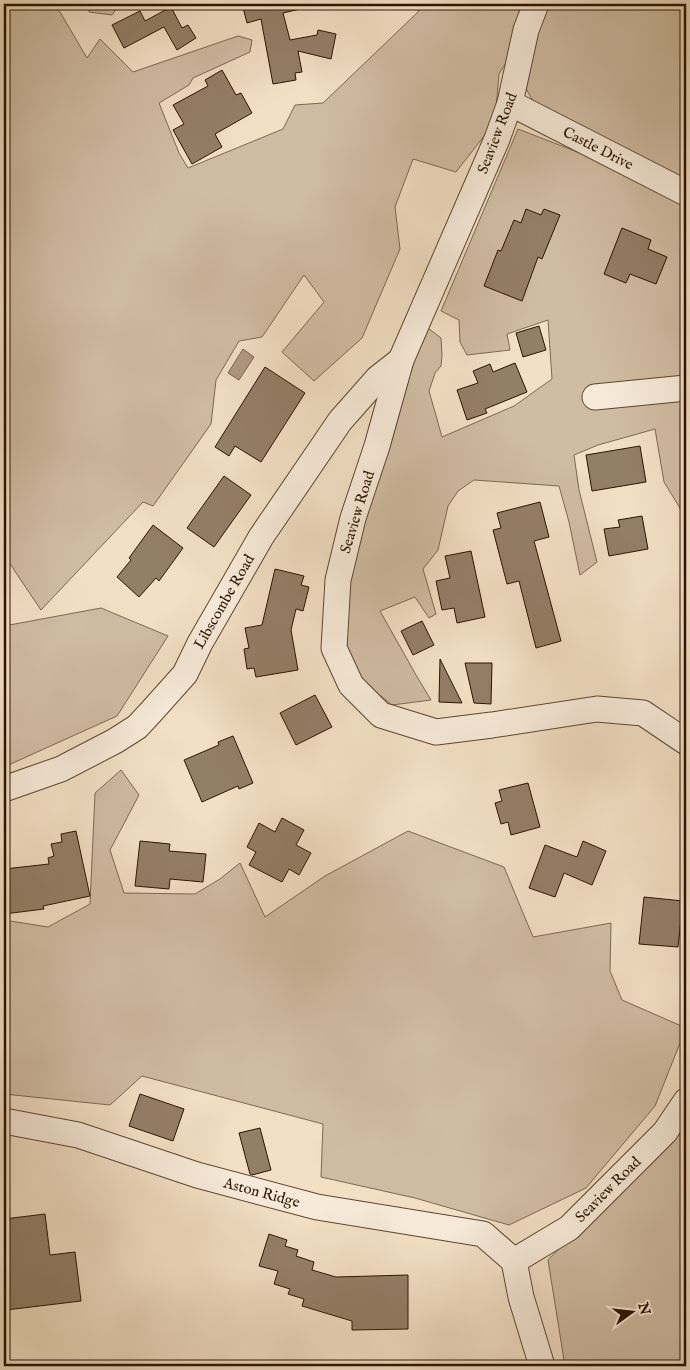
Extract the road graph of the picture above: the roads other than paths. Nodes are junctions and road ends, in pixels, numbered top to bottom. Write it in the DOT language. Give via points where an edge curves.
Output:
graph roads {
  1 [pos="536,4"];
  2 [pos="510,103"];
  3 [pos="686,193"];
  4 [pos="401,360"];
  5 [pos="686,388"];
  6 [pos="595,397"];
  7 [pos="686,742"];
  8 [pos="4,789"];
  9 [pos="686,1101"];
  10 [pos="4,1121"];
  11 [pos="514,1261"];
  12 [pos="542,1366"];
  1 -- 2 [label="street, Seaview Road" via="526,30"];
  2 -- 3 [label="street, Castle Drive"];
  2 -- 4 [label="street, Seaview Road"];
  4 -- 7 [label="street, Seaview Road" via="353,518 338,580 334,648 351,685 382,715 436,732 597,709 643,713"];
  4 -- 8 [label="street, Libscombe Road" via="378,378 340,421 261,537 185,674 151,712 137,727 116,741 61,769"];
  5 -- 6 [label="street"];
  9 -- 11 [label="street, Seaview Road" via="665,1132 569,1228"];
  10 -- 11 [label="street, Aston Ridge" via="78,1135 197,1175 317,1207 484,1234"];
  11 -- 12 [label="street" via="520,1297"];
}
